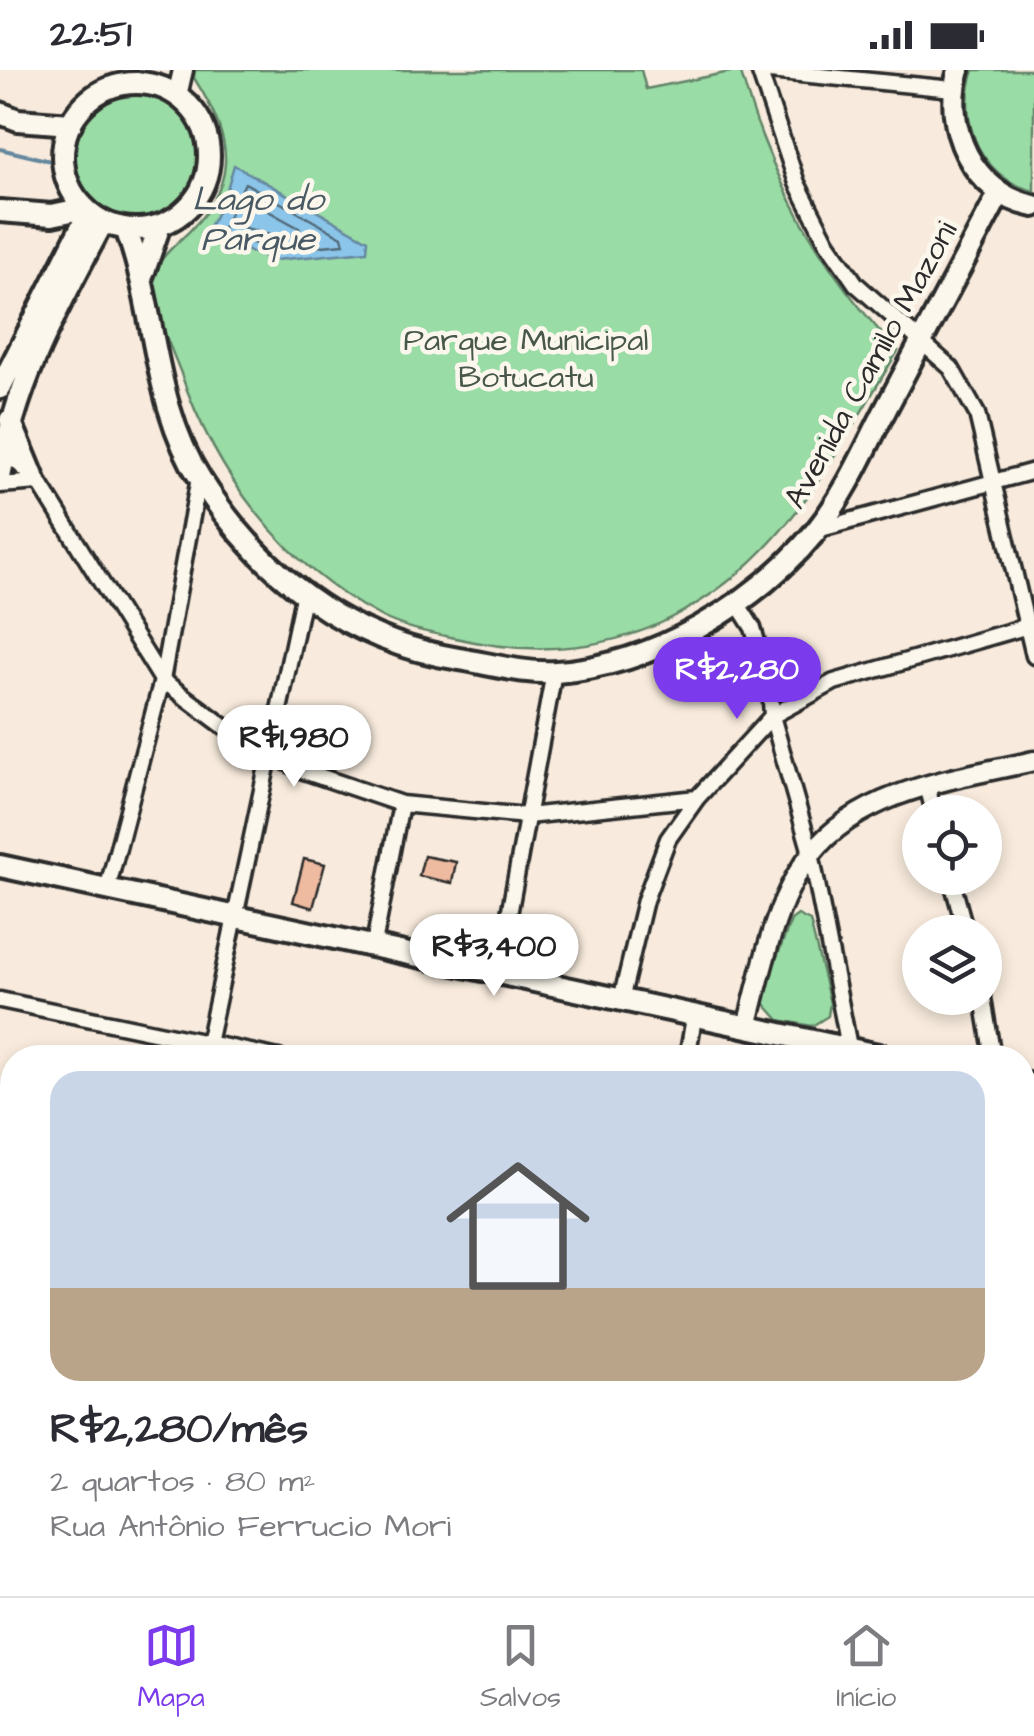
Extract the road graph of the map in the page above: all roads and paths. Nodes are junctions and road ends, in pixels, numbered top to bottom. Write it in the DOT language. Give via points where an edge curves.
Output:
graph roads {
  1 [pos="183,70"];
  2 [pos="759,70"];
  3 [pos="789,72"];
  4 [pos="140,77"];
  5 [pos="956,80"];
  6 [pos="177,96"];
  7 [pos="0,113"];
  8 [pos="71,124"];
  9 [pos="1000,192"];
  10 [pos="1034,206"];
  11 [pos="0,211"];
  12 [pos="92,214"];
  13 [pos="41,215"];
  14 [pos="160,226"];
  15 [pos="126,228"];
  16 [pos="66,253"];
  17 [pos="143,274"];
  18 [pos="920,344"];
  19 [pos="0,388"];
  20 [pos="10,420"];
  21 [pos="2,449"];
  22 [pos="1034,471"];
  23 [pos="199,478"];
  24 [pos="36,479"];
  25 [pos="992,479"];
  26 [pos="0,481"];
  27 [pos="816,530"];
  28 [pos="303,597"];
  29 [pos="737,603"];
  30 [pos="1028,626"];
  31 [pos="1034,656"];
  32 [pos="554,672"];
  33 [pos="162,680"];
  34 [pos="772,716"];
  35 [pos="272,754"];
  36 [pos="1034,761"];
  37 [pos="928,786"];
  38 [pos="930,795"];
  39 [pos="697,798"];
  40 [pos="401,804"];
  41 [pos="527,816"];
  42 [pos="811,853"];
  43 [pos="0,866"];
  44 [pos="107,890"];
  45 [pos="236,914"];
  46 [pos="374,944"];
  47 [pos="498,974"];
  48 [pos="0,1000"];
  49 [pos="622,1000"];
  50 [pos="985,1015"];
  51 [pos="694,1018"];
  52 [pos="747,1026"];
  53 [pos="185,1045"];
  54 [pos="207,1045"];
  55 [pos="689,1045"];
  56 [pos="820,1045"];
  57 [pos="849,1045"];
  58 [pos="991,1045"];
  1 -- 6 [label="street"];
  2 -- 3 [label="street"];
  2 -- 18 [label="street" via="797,183 827,242 856,284"];
  3 -- 5 [label="street"];
  4 -- 6 [label="main road"];
  4 -- 8 [label="main road" via="96,96"];
  5 -- 9 [label="main road" via="956,124 968,158"];
  6 -- 14 [label="main road" via="200,121 209,166 196,198"];
  7 -- 8 [label="main road"];
  8 -- 12 [label="main road" via="65,172"];
  9 -- 10 [label="main road"];
  9 -- 18 [label="main road, Avenida Camilo Mazoni"];
  11 -- 13 [label="main road"];
  12 -- 13 [label="main road"];
  12 -- 15 [label="main road"];
  12 -- 16 [label="main road"];
  12 -- 20 [label="main road"];
  13 -- 16 [label="main road" via="54,225"];
  14 -- 15 [label="main road"];
  14 -- 17 [label="main road, Avenida Camilo Mazoni"];
  15 -- 17 [label="main road, Avenida Camilo Mazoni"];
  16 -- 19 [label="main road"];
  17 -- 23 [label="main road, Avenida Camilo Mazoni" via="155,362"];
  18 -- 25 [label="street" via="951,368 977,414"];
  18 -- 27 [label="main road, Avenida Camilo Mazoni"];
  20 -- 21 [label="main road"];
  20 -- 24 [label="main road"];
  21 -- 24 [label="street"];
  21 -- 26 [label="main road"];
  22 -- 25 [label="street"];
  23 -- 28 [label="main road, Avenida Camilo Mazoni" via="248,544"];
  23 -- 33 [label="street"];
  24 -- 26 [label="street"];
  24 -- 33 [label="street"];
  25 -- 27 [label="street"];
  25 -- 30 [label="street"];
  27 -- 29 [label="main road, Avenida Camilo Mazoni"];
  28 -- 32 [label="main road, Avenida Camilo Mazoni" via="390,644"];
  28 -- 35 [label="street"];
  29 -- 32 [label="main road, Avenida Camilo Mazoni" via="642,652"];
  29 -- 34 [label="street" via="753,628"];
  30 -- 31 [label="street"];
  30 -- 34 [label="street" via="834,682"];
  32 -- 41 [label="street"];
  33 -- 35 [label="street"];
  33 -- 44 [label="street"];
  34 -- 39 [label="street"];
  34 -- 42 [label="street"];
  35 -- 40 [label="street"];
  35 -- 45 [label="street"];
  36 -- 37 [label="street"];
  37 -- 38 [label="street"];
  37 -- 42 [label="street" via="875,807"];
  39 -- 41 [label="street"];
  39 -- 49 [label="street" via="656,866"];
  40 -- 41 [label="street"];
  40 -- 46 [label="street"];
  41 -- 47 [label="street"];
  42 -- 52 [label="street" via="777,921"];
  42 -- 57 [label="street"];
  43 -- 44 [label="main road"];
  44 -- 45 [label="main road"];
  45 -- 46 [label="main road"];
  45 -- 54 [label="street"];
  46 -- 47 [label="main road"];
  47 -- 49 [label="main road"];
  48 -- 53 [label="street"];
  49 -- 51 [label="main road"];
  50 -- 58 [label="street"];
  51 -- 52 [label="main road"];
  51 -- 55 [label="street"];
  52 -- 56 [label="main road"];
}
